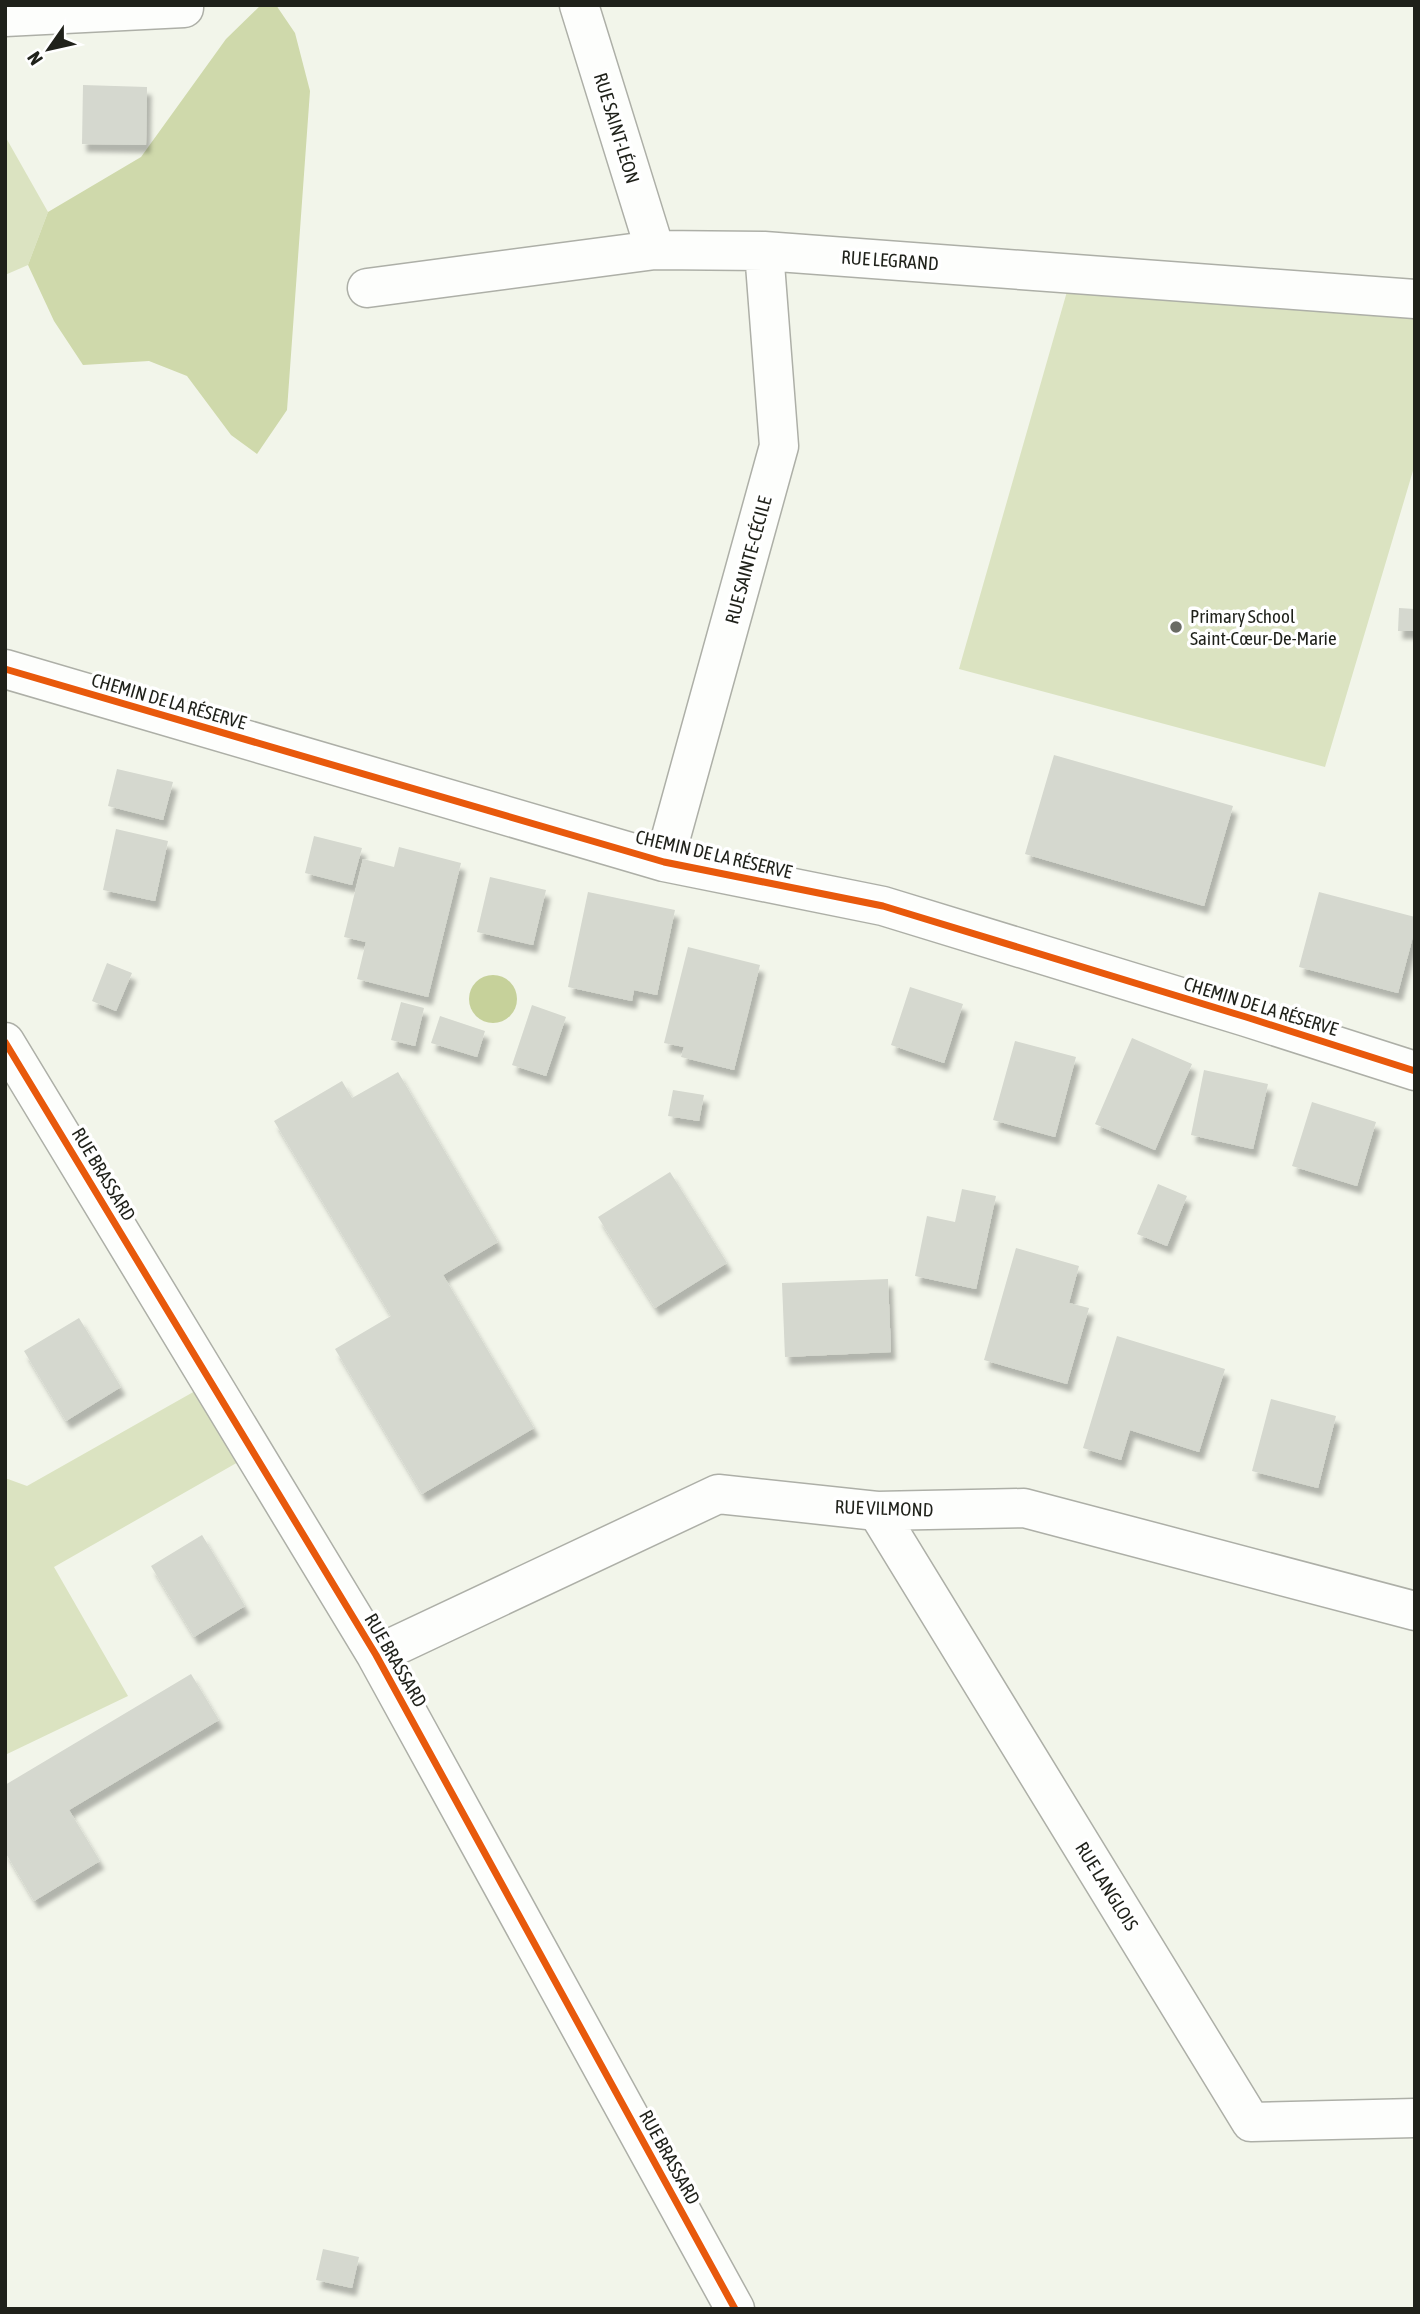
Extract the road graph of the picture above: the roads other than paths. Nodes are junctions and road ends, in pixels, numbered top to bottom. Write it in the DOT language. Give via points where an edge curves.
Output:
graph roads {
  1 [pos="579,5"];
  2 [pos="184,8"];
  3 [pos="5,17"];
  4 [pos="655,250"];
  5 [pos="764,251"];
  6 [pos="367,288"];
  7 [pos="1415,299"];
  8 [pos="5,669"];
  9 [pos="664,862"];
  10 [pos="5,1042"];
  11 [pos="1415,1071"];
  12 [pos="877,1511"];
  13 [pos="1415,1611"];
  14 [pos="376,1655"];
  15 [pos="1415,2118"];
  16 [pos="736,2309"];
  1 -- 4 [label="street, RUE SAINT-LÉON"];
  2 -- 3 [label="street"];
  4 -- 5 [label="street, RUE LEGRAND"];
  4 -- 6 [label="street, RUE LEGRAND"];
  5 -- 7 [label="street, RUE LEGRAND"];
  5 -- 9 [label="street, RUE SAINTE-CÉCILE" via="779,446"];
  8 -- 9 [label="street, CHEMIN DE LA RÉSERVE"];
  9 -- 11 [label="street, CHEMIN DE LA RÉSERVE" via="883,906"];
  10 -- 14 [label="street, RUE BRASSARD"];
  12 -- 13 [label="street, RUE VILMOND" via="1024,1508"];
  12 -- 14 [label="street, RUE VILMOND" via="718,1494"];
  12 -- 15 [label="street, RUE LANGLOIS" via="1251,2122"];
  14 -- 16 [label="street, RUE BRASSARD"];
}
